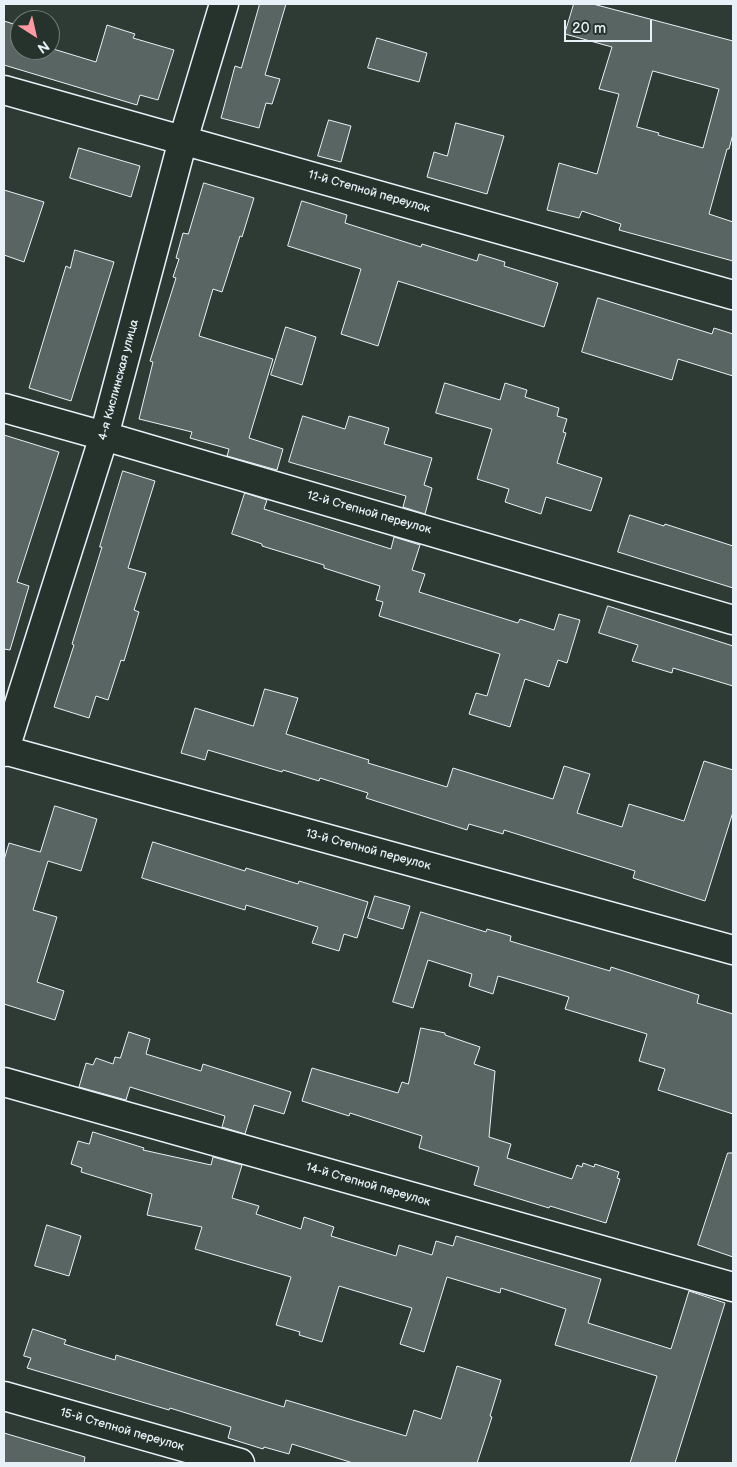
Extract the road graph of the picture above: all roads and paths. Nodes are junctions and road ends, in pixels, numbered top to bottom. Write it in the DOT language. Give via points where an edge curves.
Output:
graph roads {
  1 [pos="224,4"];
  2 [pos="4,90"];
  3 [pos="183,140"];
  4 [pos="733,295"];
  5 [pos="4,408"];
  6 [pos="104,436"];
  7 [pos="733,620"];
  8 [pos="4,751"];
  9 [pos="733,950"];
  10 [pos="4,1082"];
  11 [pos="733,1287"];
  12 [pos="4,1396"];
  13 [pos="240,1463"];
  1 -- 3 [label="street, 4-я Кислинская улица"];
  2 -- 3 [label="street, 11-й Степной переулок"];
  3 -- 4 [label="street, 11-й Степной переулок"];
  3 -- 6 [label="street, 4-я Кислинская улица"];
  5 -- 6 [label="street, 12-й Степной переулок"];
  6 -- 7 [label="street, 12-й Степной переулок"];
  6 -- 8 [label="street, 4-я Кислинская улица"];
  8 -- 9 [label="street, 13-й Степной переулок"];
  10 -- 11 [label="street, 14-й Степной переулок"];
  12 -- 13 [label="street, 15-й Степной переулок"];
}
